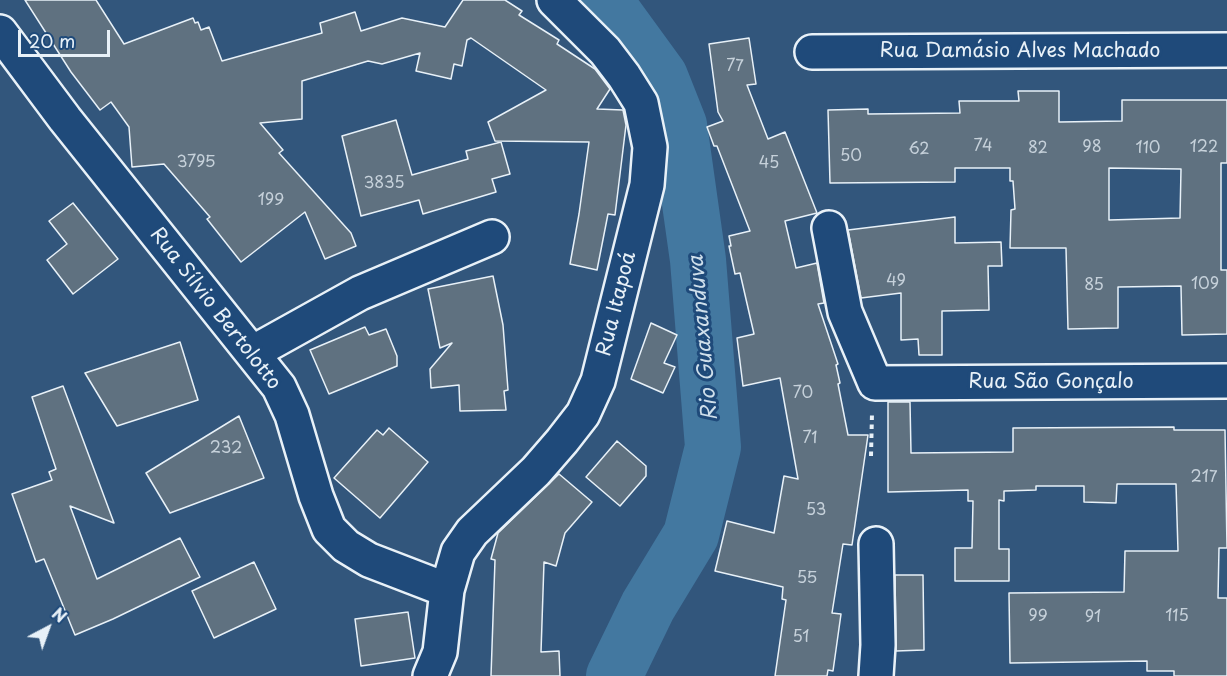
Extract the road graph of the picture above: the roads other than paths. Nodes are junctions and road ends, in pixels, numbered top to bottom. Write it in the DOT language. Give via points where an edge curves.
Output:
graph roads {
  1 [pos="554,0"];
  2 [pos="0,32"];
  3 [pos="1227,50"];
  4 [pos="813,52"];
  5 [pos="829,228"];
  6 [pos="492,237"];
  7 [pos="252,353"];
  8 [pos="1227,381"];
  9 [pos="876,544"];
  10 [pos="447,590"];
  11 [pos="430,676"];
  12 [pos="876,676"];
  1 -- 10 [label="street, Rua Itapoá" via="605,51 641,103 650,147 647,185 598,381 583,414 536,471 472,532 458,552"];
  2 -- 7 [label="street, Rua Sílvio Bertolotto"];
  3 -- 4 [label="street, Rua Damásio Alves Machado"];
  5 -- 8 [label="street, Rua São Gonçalo" via="845,312 875,382"];
  6 -- 7 [label="street" via="360,293"];
  7 -- 10 [label="street, Rua Sílvio Bertolotto" via="279,387 292,416 329,528 346,546 369,560"];
  9 -- 12 [label="street"];
  10 -- 11 [label="street, Rua Itapoá" via="440,652"];
}
